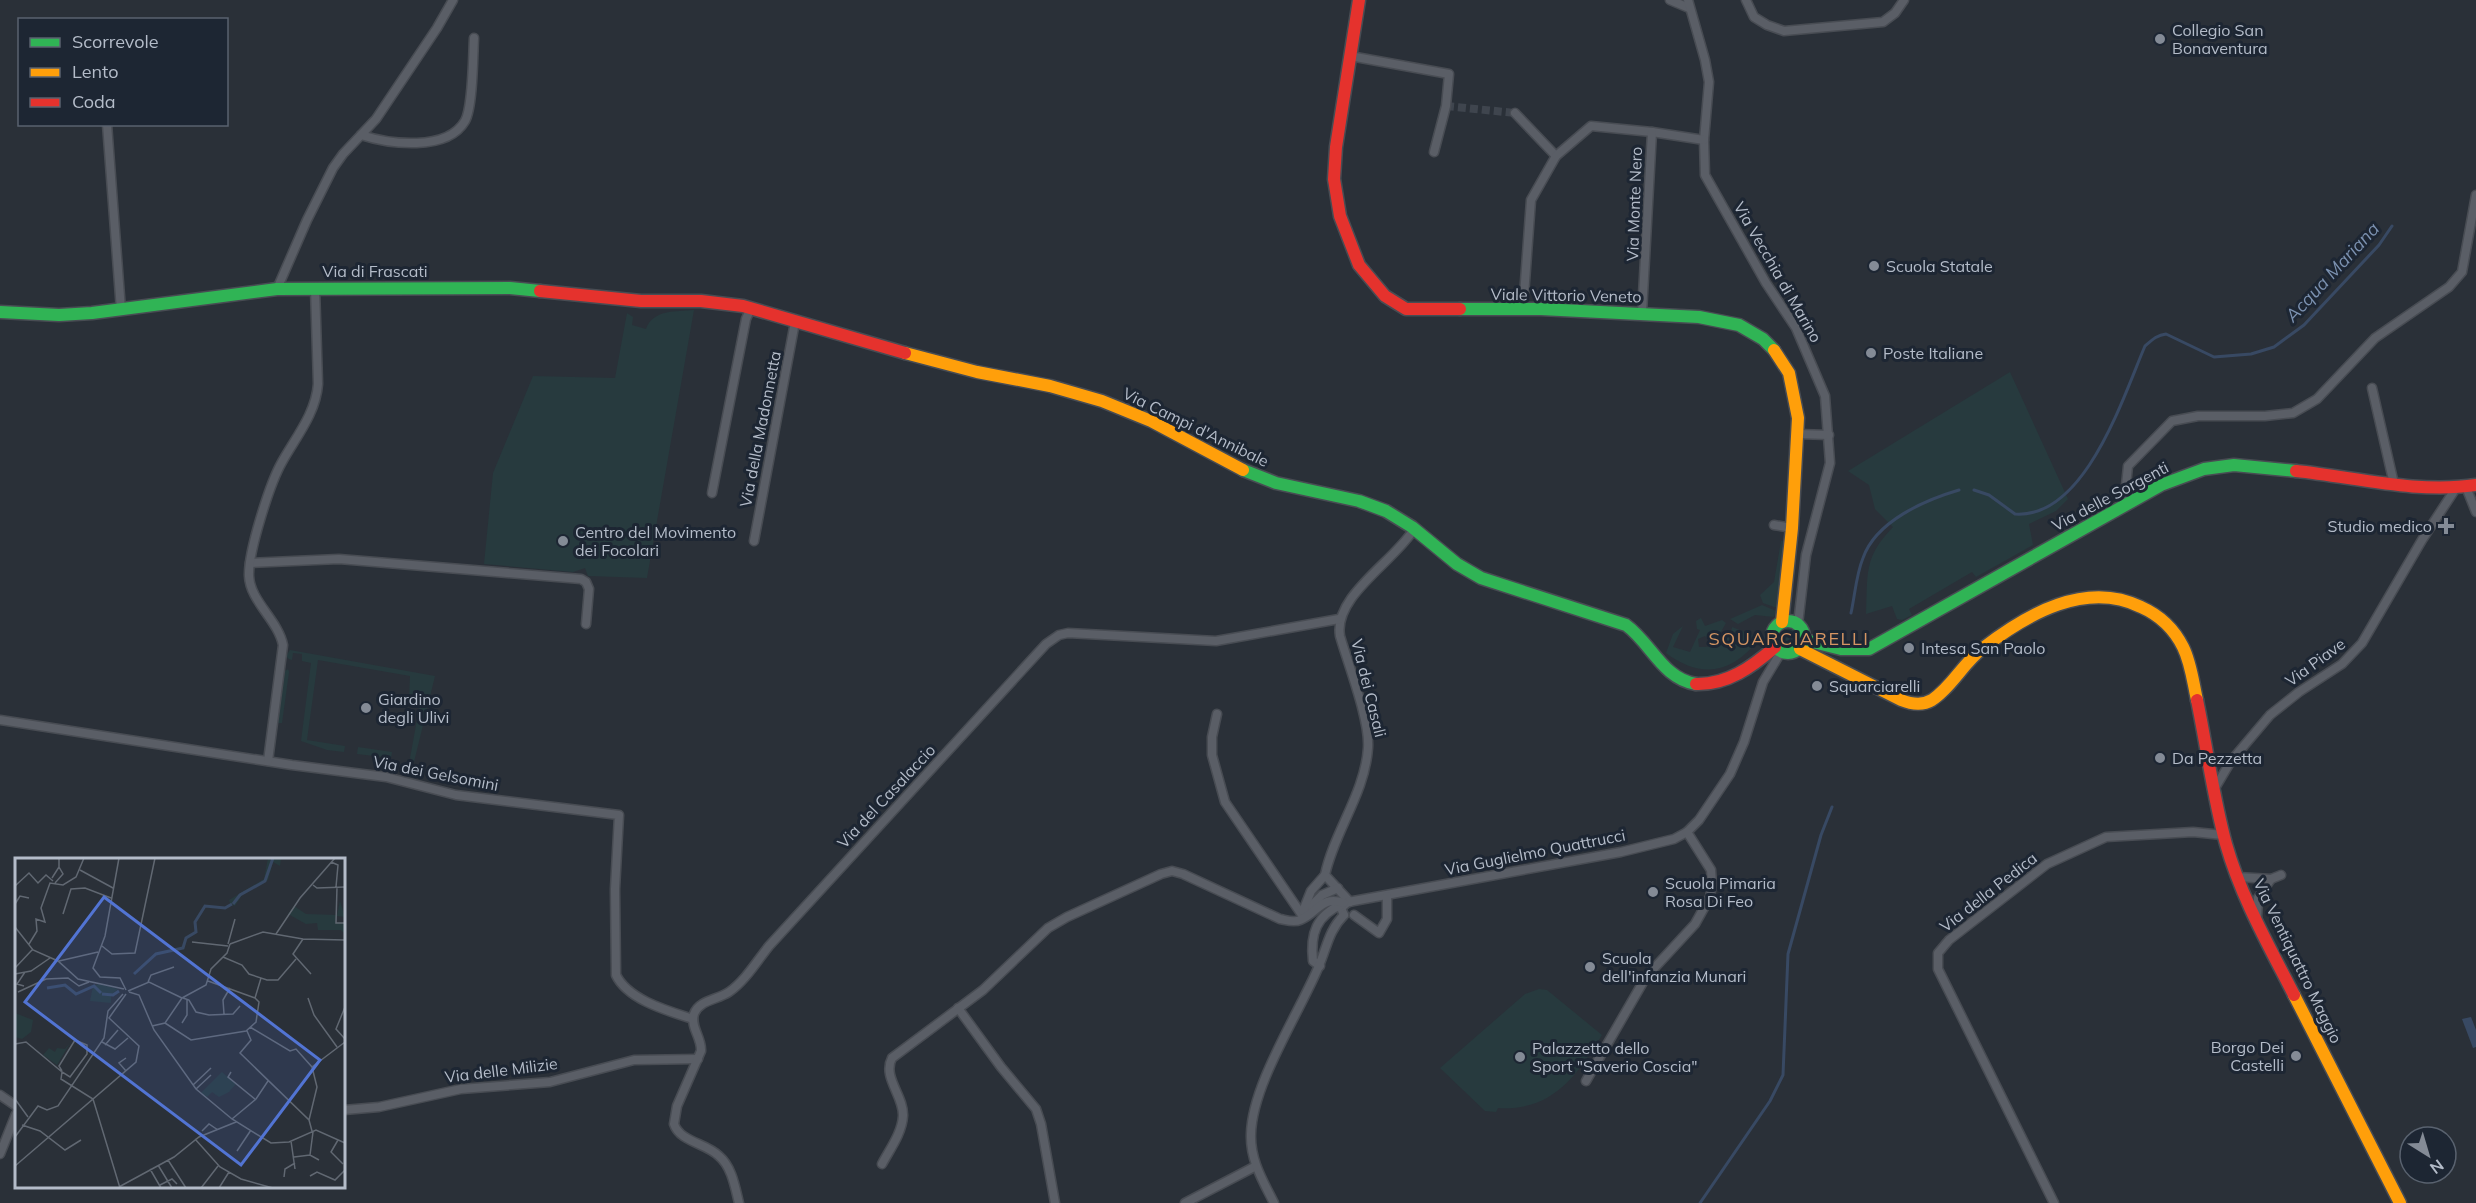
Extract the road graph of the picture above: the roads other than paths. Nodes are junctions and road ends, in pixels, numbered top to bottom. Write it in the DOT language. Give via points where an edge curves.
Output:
graph roads {
  1 [pos="453,0"];
  2 [pos="1359,0"];
  3 [pos="1670,0"];
  4 [pos="1746,0"];
  5 [pos="1904,0"];
  6 [pos="1689,4"];
  7 [pos="474,38"];
  8 [pos="1350,56"];
  9 [pos="1515,113"];
  10 [pos="107,126"];
  11 [pos="1652,132"];
  12 [pos="361,135"];
  13 [pos="1704,140"];
  14 [pos="1434,152"];
  15 [pos="1556,156"];
  16 [pos="2476,195"];
  17 [pos="315,288"];
  18 [pos="277,289"];
  19 [pos="751,308"];
  20 [pos="1523,309"];
  21 [pos="121,310"];
  22 [pos="0,312"];
  23 [pos="1642,313"];
  24 [pos="795,322"];
  25 [pos="2372,388"];
  26 [pos="1798,434"];
  27 [pos="1829,435"];
  28 [pos="2394,484"];
  29 [pos="2466,487"];
  30 [pos="712,493"];
  31 [pos="2124,505"];
  32 [pos="2476,512"];
  33 [pos="1774,525"];
  34 [pos="1792,528"];
  35 [pos="1414,529"];
  36 [pos="754,541"];
  37 [pos="250,563"];
  38 [pos="1340,619"];
  39 [pos="1782,622"];
  40 [pos="586,624"];
  41 [pos="1798,624"];
  42 [pos="1803,644"];
  43 [pos="1778,650"];
  44 [pos="1217,714"];
  45 [pos="0,720"];
  46 [pos="268,761"];
  47 [pos="2215,788"];
  48 [pos="1687,832"];
  49 [pos="2223,835"];
  50 [pos="1325,875"];
  51 [pos="2281,875"];
  52 [pos="2238,877"];
  53 [pos="2271,879"];
  54 [pos="1338,888"];
  55 [pos="1387,896"];
  56 [pos="1347,903"];
  57 [pos="1349,915"];
  58 [pos="1299,918"];
  59 [pos="2257,922"];
  60 [pos="1316,964"];
  61 [pos="958,1008"];
  62 [pos="693,1019"];
  63 [pos="698,1059"];
  64 [pos="1586,1081"];
  65 [pos="0,1095"];
  66 [pos="15,1105"];
  67 [pos="345,1110"];
  68 [pos="15,1116"];
  69 [pos="0,1154"];
  70 [pos="882,1164"];
  71 [pos="1256,1166"];
  72 [pos="739,1203"];
  73 [pos="1055,1203"];
  74 [pos="1185,1203"];
  75 [pos="1274,1203"];
  76 [pos="2054,1203"];
  77 [pos="2400,1203"];
  1 -- 12 [label="street" via="394,93"];
  2 -- 8 [label="main road, Viale Vittorio Veneto"];
  3 -- 6 [label="street, Via Vecchia di Marino"];
  4 -- 5 [label="street" via="1754,17 1784,31 1882,22"];
  6 -- 13 [label="street, Via Vecchia di Marino" via="1708,75"];
  7 -- 12 [label="street" via="468,114 458,129 419,143 392,143"];
  8 -- 14 [label="street" via="1449,74 1446,106"];
  8 -- 20 [label="main road, Viale Vittorio Veneto" via="1334,179 1340,216 1359,265 1385,296 1406,309"];
  9 -- 15 [label="street"];
  10 -- 21 [label="street"];
  11 -- 13 [label="street"];
  11 -- 15 [label="street" via="1591,126"];
  11 -- 23 [label="street, Via Monte Nero"];
  12 -- 18 [label="street" via="328,176"];
  13 -- 27 [label="street, Via Vecchia di Marino" via="1705,175 1796,328 1825,396"];
  15 -- 20 [label="street" via="1531,200"];
  16 -- 31 [label="street" via="2462,272 2449,287 2375,338 2318,399 2293,413 2198,416 2172,421 2128,466"];
  17 -- 18 [label="main road, Via di Frascati"];
  17 -- 19 [label="main road, Via di Frascati" via="510,288"];
  17 -- 37 [label="street" via="316,397 274,478"];
  18 -- 21 [label="main road, Via di Frascati"];
  19 -- 24 [label="main road, Via di Frascati"];
  19 -- 30 [label="street"];
  20 -- 23 [label="main road, Viale Vittorio Veneto"];
  21 -- 22 [label="main road, Via di Frascati" via="59,315"];
  23 -- 26 [label="main road, Viale Vittorio Veneto" via="1730,322 1763,339 1789,373"];
  24 -- 35 [label="main road, Via Campi d'Annibale" via="977,372 1102,401 1158,425 1249,473 1367,503"];
  24 -- 36 [label="street, Via della Madonnetta"];
  25 -- 28 [label="street"];
  26 -- 27 [label="street"];
  26 -- 34 [label="main road, Viale Vittorio Veneto"];
  27 -- 41 [label="street, Via Vecchia di Marino" via="1830,462 1806,555"];
  28 -- 29 [label="main road, Via delle Sorgenti"];
  28 -- 31 [label="main road, Via delle Sorgenti" via="2226,465 2183,475"];
  29 -- 32 [label="street"];
  29 -- 47 [label="street, Via Piave" via="2422,540 2362,643 2342,664 2270,715 2231,761"];
  31 -- 42 [label="main road, Via delle Sorgenti" via="1869,649"];
  33 -- 34 [label="street"];
  34 -- 39 [label="main road, Viale Vittorio Veneto"];
  35 -- 38 [label="street, Via dei Casali" via="1348,602"];
  35 -- 43 [label="main road, Via Campi d'Annibale" via="1477,576 1626,625 1683,682 1725,680"];
  37 -- 40 [label="street" via="339,559 581,579 588,587"];
  37 -- 46 [label="street" via="249,578 255,593 283,645"];
  38 -- 50 [label="street, Via dei Casali" via="1340,636 1368,748 1356,793"];
  38 -- 62 [label="street, Via del Casalaccio" via="1216,641 1072,633 1052,639 733,989 702,1004"];
  39 -- 41 [label="main road"];
  39 -- 43 [label="main road" via="1773,633"];
  41 -- 42 [label="main road" via="1804,631"];
  42 -- 43 [label="main road" via="1791,654"];
  42 -- 47 [label="main road, Via Ventiquattro Maggio" via="1901,700 1918,704 1939,694 1985,647 2067,601 2091,597 2118,599 2144,608 2165,622 2187,659"];
  43 -- 48 [label="street, Via Guglielmo Quattrucci" via="1730,774 1710,807"];
  44 -- 58 [label="street" via="1212,750 1225,802"];
  45 -- 46 [label="street, Via dei Gelsomini"];
  46 -- 62 [label="street, Via dei Gelsomini" via="386,777 456,795 619,815 616,975 624,986 649,1003"];
  47 -- 49 [label="main road, Via Ventiquattro Maggio"];
  48 -- 55 [label="street, Via Guglielmo Quattrucci" via="1662,843"];
  48 -- 64 [label="street" via="1710,870 1710,897 1695,924 1646,977"];
  49 -- 52 [label="main road, Via Ventiquattro Maggio"];
  49 -- 76 [label="street, Via della Pedica" via="2193,832 2106,837 2048,864 1949,940 1938,953 1938,969"];
  50 -- 54 [label="street"];
  50 -- 58 [label="street, Via dei Casali" via="1311,891"];
  51 -- 53 [label="street"];
  52 -- 53 [label="street"];
  52 -- 59 [label="main road, Via Ventiquattro Maggio"];
  53 -- 59 [label="street" via="2258,898"];
  54 -- 56 [label="street"];
  54 -- 58 [label="street" via="1322,895"];
  55 -- 56 [label="street, Via Guglielmo Quattrucci"];
  55 -- 57 [label="street" via="1387,919 1379,933"];
  56 -- 57 [label="street" via="1341,908"];
  56 -- 57 [label="street" via="1356,908"];
  56 -- 58 [label="street, Via Guglielmo Quattrucci" via="1323,903"];
  56 -- 60 [label="street" via="1332,909 1313,930 1311,946"];
  57 -- 60 [label="street" via="1328,937"];
  58 -- 61 [label="street" via="1280,919 1180,873 1164,873 1048,928 990,984"];
  59 -- 77 [label="main road, Via Ventiquattro Maggio"];
  60 -- 71 [label="street" via="1306,995 1255,1106 1251,1139"];
  61 -- 70 [label="street" via="890,1060 889,1071 903,1119"];
  61 -- 73 [label="street" via="1036,1110"];
  62 -- 63 [label="street" via="701,1045"];
  63 -- 67 [label="street, Via delle Milizie" via="639,1060 550,1082 461,1089 379,1107"];
  63 -- 72 [label="street" via="677,1106 674,1124 681,1134 722,1159 732,1176"];
  65 -- 66 [label="street"];
  68 -- 69 [label="street"];
  71 -- 74 [label="street"];
  71 -- 75 [label="street"];
}
